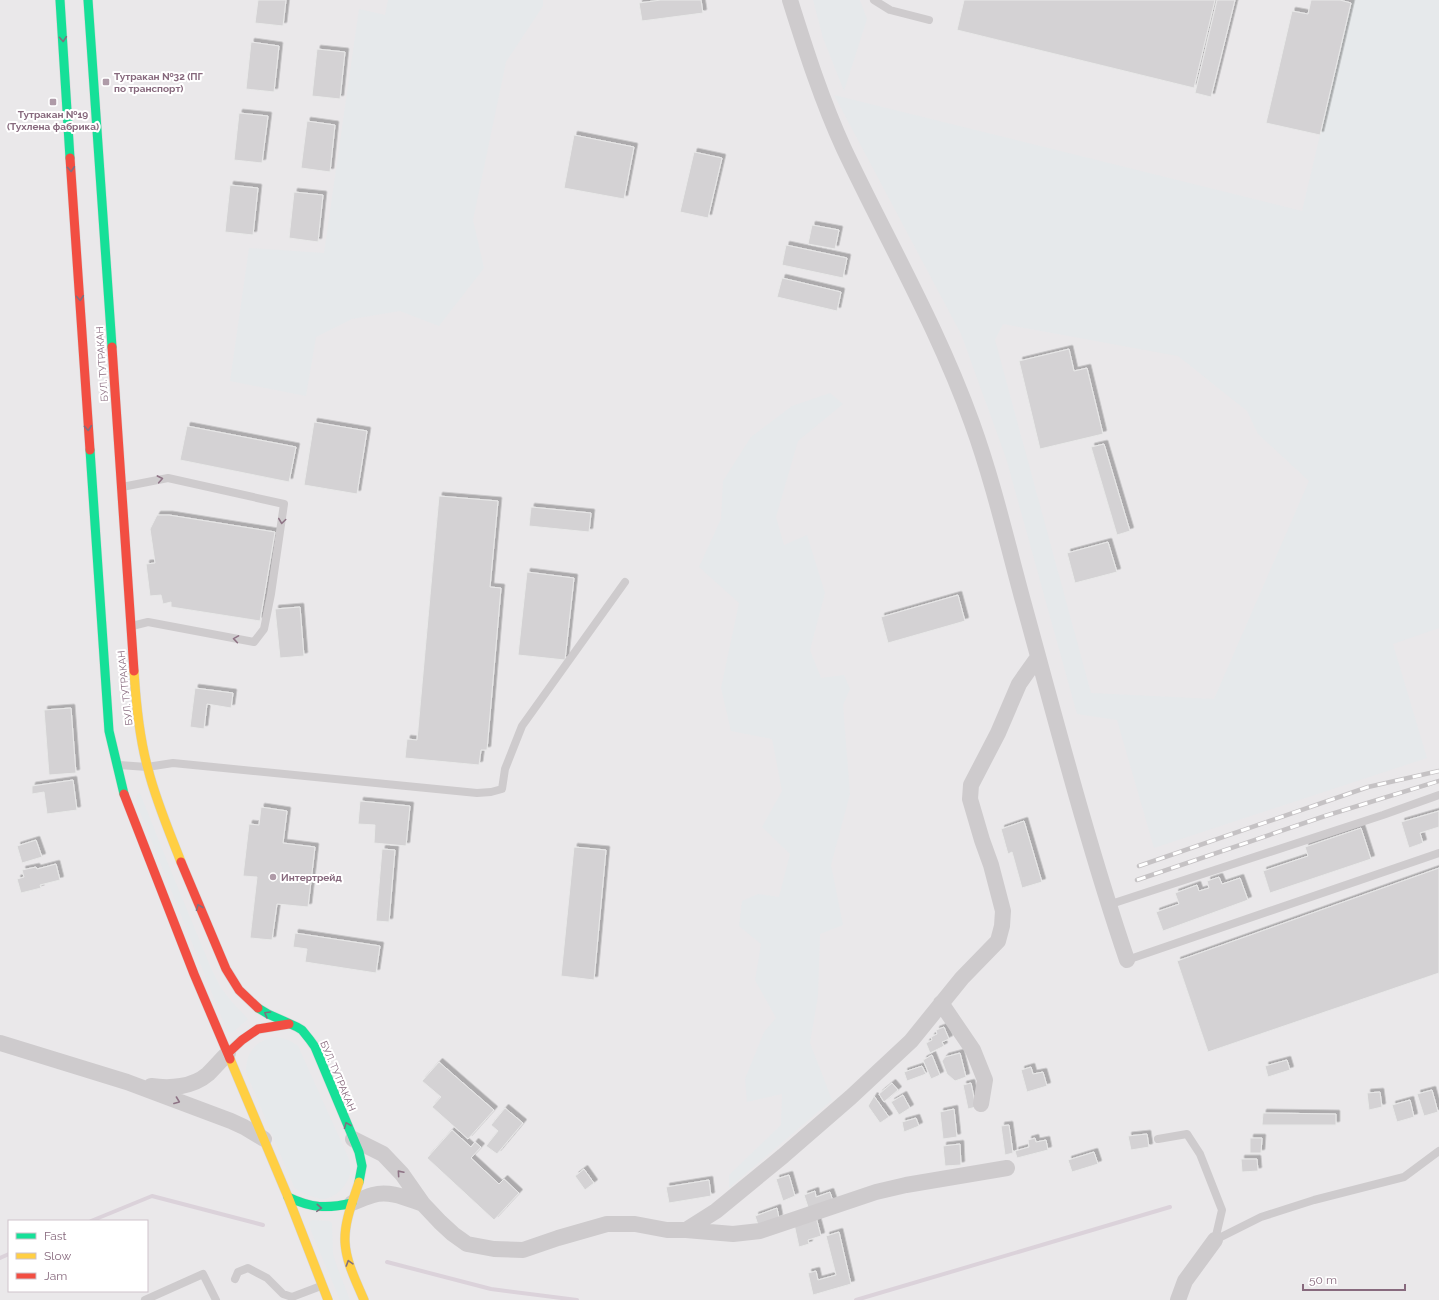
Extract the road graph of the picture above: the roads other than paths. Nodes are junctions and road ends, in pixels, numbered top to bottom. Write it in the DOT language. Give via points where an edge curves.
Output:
graph roads {
  1 [pos="60,0"];
  2 [pos="88,0"];
  3 [pos="790,0"];
  4 [pos="874,0"];
  5 [pos="929,20"];
  6 [pos="121,487"];
  7 [pos="625,582"];
  8 [pos="131,626"];
  9 [pos="1038,657"];
  10 [pos="116,765"];
  11 [pos="147,767"];
  12 [pos="1439,795"];
  13 [pos="1439,853"];
  14 [pos="1108,905"];
  15 [pos="1127,960"];
  16 [pos="942,1003"];
  17 [pos="289,1024"];
  18 [pos="0,1043"];
  19 [pos="228,1053"];
  20 [pos="127,1082"];
  21 [pos="981,1104"];
  22 [pos="264,1139"];
  23 [pos="353,1139"];
  24 [pos="1158,1139"];
  25 [pos="1439,1150"];
  26 [pos="1007,1168"];
  27 [pos="288,1197"];
  28 [pos="352,1203"];
  29 [pos="423,1204"];
  30 [pos="686,1230"];
  31 [pos="1215,1240"];
  32 [pos="235,1279"];
  33 [pos="322,1286"];
  34 [pos="145,1300"];
  35 [pos="216,1300"];
  36 [pos="328,1300"];
  37 [pos="364,1300"];
  38 [pos="1178,1300"];
  1 -- 10 [label="main road, БУЛ. ТУТРАКАН, one-way" via="105,686 109,731"];
  2 -- 6 [label="main road, БУЛ. ТУТРАКАН"];
  3 -- 9 [label="street" via="816,82 844,147 943,348 973,424"];
  4 -- 5 [label="lane" via="890,10"];
  6 -- 8 [label="main road, БУЛ. ТУТРАКАН"];
  6 -- 8 [label="lane, one-way" via="168,478 284,504 264,629 254,642 148,622"];
  7 -- 11 [label="lane" via="522,726 505,769 502,789 477,793 174,763"];
  8 -- 11 [label="main road, БУЛ. ТУТРАКАН" via="137,711"];
  9 -- 14 [label="street"];
  9 -- 16 [label="street" via="1019,684 998,733 971,785 970,799 1003,910 1002,926 998,940"];
  10 -- 11 [label="lane"];
  10 -- 19 [label="main road, БУЛ. ТУТРАКАН" via="132,818"];
  17 -- 11 [label="main road, БУЛ. ТУТРАКАН, one-way" via="261,1010 242,994 229,976 160,810"];
  12 -- 14 [label="lane"];
  13 -- 15 [label="lane"];
  14 -- 15 [label="street"];
  16 -- 21 [label="street" via="973,1050 985,1080"];
  16 -- 30 [label="street" via="911,1041 851,1097 716,1211"];
  17 -- 19 [label="main road" via="258,1029"];
  23 -- 17 [label="main road, БУЛ. ТУТРАКАН, one-way" via="315,1047 301,1030"];
  18 -- 20 [label="street"];
  19 -- 20 [label="street" via="207,1075 179,1087 156,1087"];
  19 -- 22 [label="main road, БУЛ. ТУТРАКАН"];
  20 -- 22 [label="street, one-way" via="231,1121"];
  22 -- 27 [label="main road, БУЛ. ТУТРАКАН"];
  23 -- 28 [label="main road, БУЛ. ТУТРАКАН" via="362,1166"];
  29 -- 23 [label="street, one-way" via="402,1174 383,1154"];
  24 -- 31 [label="lane" via="1187,1134 1200,1154 1222,1210"];
  25 -- 31 [label="lane" via="1404,1177 1260,1217"];
  26 -- 30 [label="street" via="876,1192 760,1231 733,1234"];
  27 -- 28 [label="main road, one-way" via="303,1205 323,1208"];
  27 -- 33 [label="main road, БУЛ. ТУТРАКАН"];
  28 -- 29 [label="street" via="386,1193"];
  37 -- 28 [label="main road, БУЛ. ТУТРАКАН, one-way" via="346,1253 345,1241"];
  29 -- 30 [label="street" via="453,1234 467,1244 494,1250 523,1250 607,1224 635,1224 667,1230"];
  31 -- 38 [label="street" via="1185,1281"];
  32 -- 33 [label="lane" via="238,1272 248,1268 267,1278 283,1294 292,1297"];
  33 -- 36 [label="main road, БУЛ. ТУТРАКАН"];
  34 -- 35 [label="lane" via="203,1274"];
}
